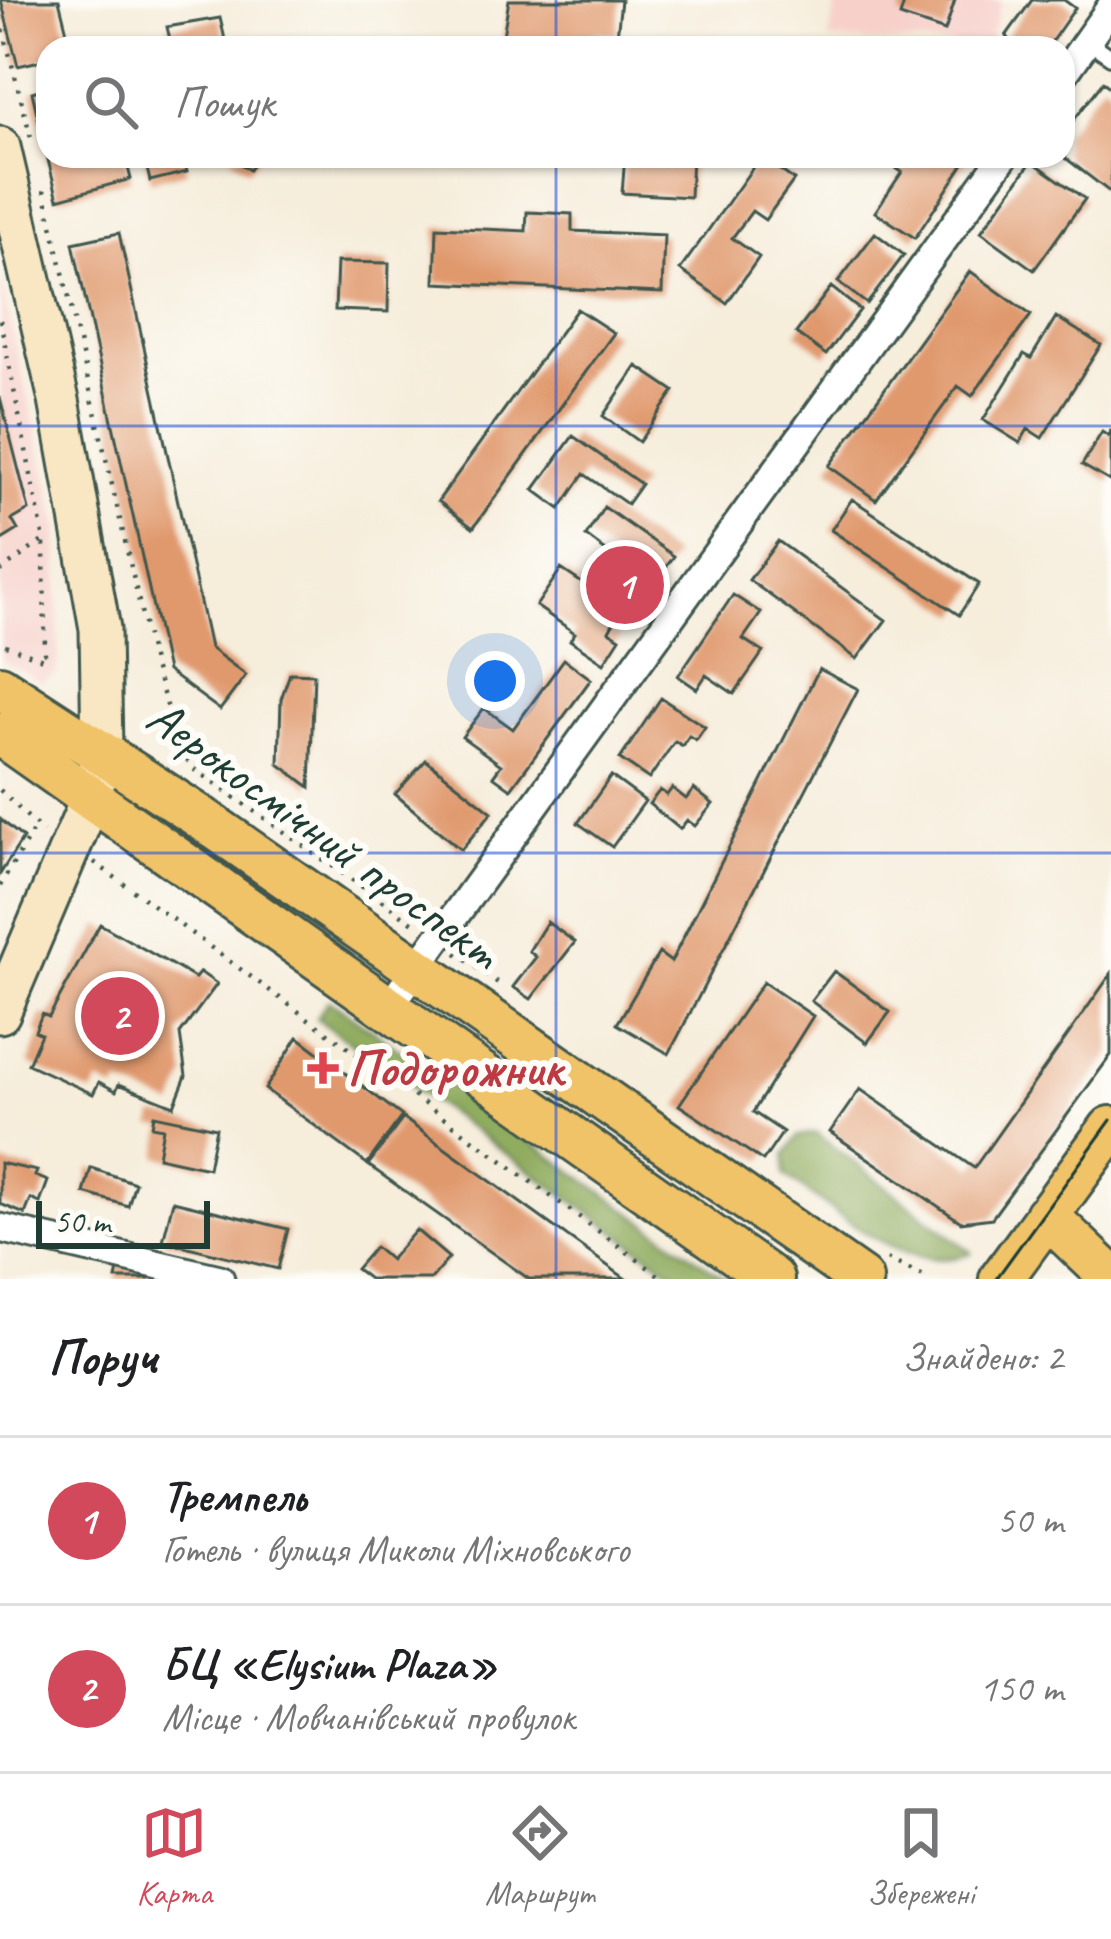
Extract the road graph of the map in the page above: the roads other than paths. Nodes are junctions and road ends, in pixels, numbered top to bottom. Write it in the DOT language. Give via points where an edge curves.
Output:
graph roads {
  1 [pos="1111,8"];
  2 [pos="1099,49"];
  3 [pos="17,148"];
  4 [pos="995,168"];
  5 [pos="101,671"];
  6 [pos="0,687"];
  7 [pos="0,734"];
  8 [pos="102,753"];
  9 [pos="156,788"];
  10 [pos="90,801"];
  11 [pos="417,946"];
  12 [pos="388,1008"];
  13 [pos="0,1013"];
  14 [pos="1111,1128"];
  15 [pos="1046,1215"];
  16 [pos="0,1228"];
  17 [pos="1111,1277"];
  18 [pos="220,1279"];
  19 [pos="772,1279"];
  20 [pos="861,1279"];
  21 [pos="1001,1279"];
  1 -- 2 [label="street"];
  3 -- 5 [label="main road, Аерокосмічний проспект"];
  4 -- 11 [label="street"];
  5 -- 8 [label="main road, Аерокосмічний проспект"];
  5 -- 9 [label="main road" via="124,738"];
  6 -- 8 [label="main road"];
  7 -- 10 [label="main road, Аерокосмічний проспект"];
  8 -- 9 [label="main road, Аерокосмічний проспект"];
  8 -- 10 [label="main road"];
  9 -- 11 [label="main road, Аерокосмічний проспект"];
  10 -- 12 [label="main road, Аерокосмічний проспект"];
  10 -- 13 [label="main road"];
  11 -- 12 [label="street"];
  11 -- 20 [label="main road, Аерокосмічний проспект"];
  12 -- 19 [label="main road, Аерокосмічний проспект"];
  14 -- 15 [label="main road"];
  15 -- 17 [label="main road"];
  15 -- 21 [label="main road"];
  16 -- 18 [label="street"];
}
